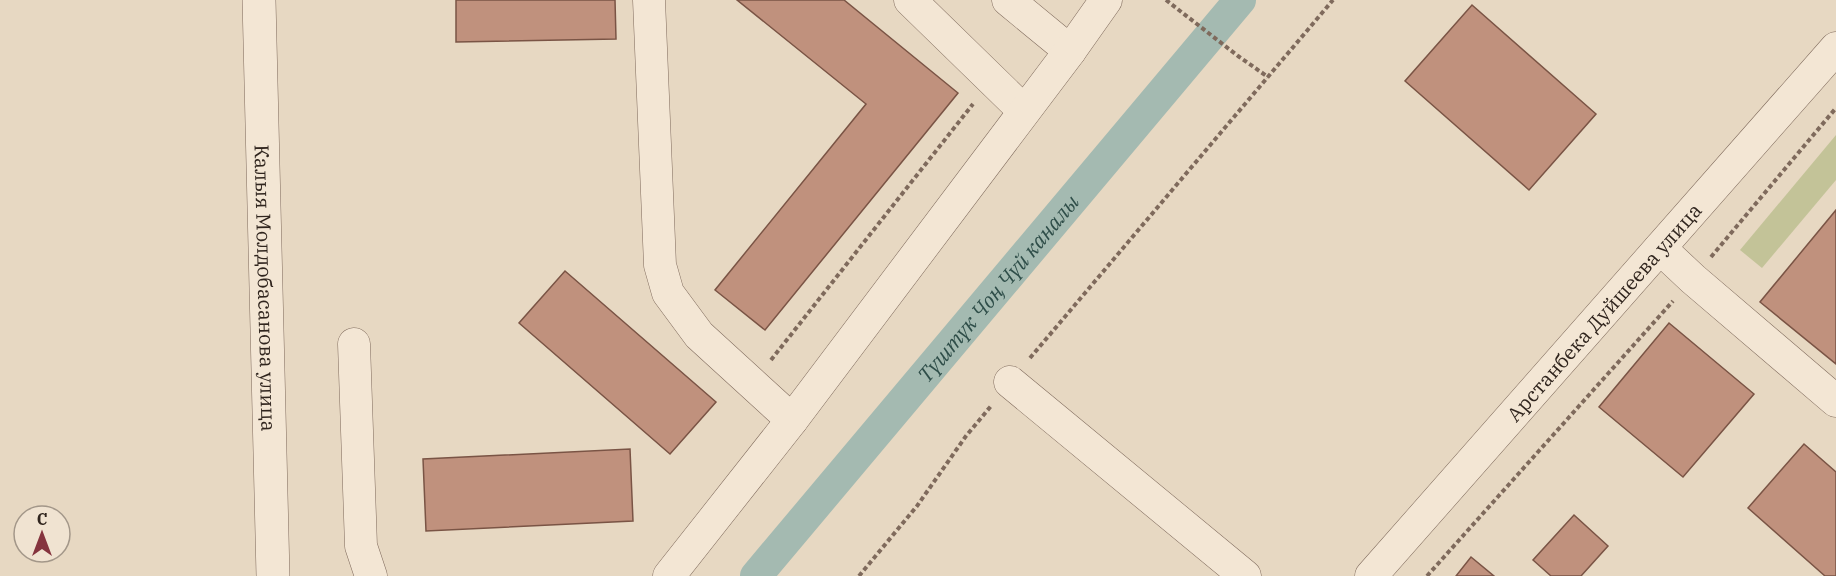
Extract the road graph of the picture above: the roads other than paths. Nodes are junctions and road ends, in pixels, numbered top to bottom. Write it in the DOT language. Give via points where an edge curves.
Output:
graph roads {
  1 [pos="259,0"];
  2 [pos="649,0"];
  3 [pos="910,0"];
  4 [pos="1008,0"];
  5 [pos="1106,0"];
  6 [pos="1836,48"];
  7 [pos="1070,51"];
  8 [pos="1024,111"];
  9 [pos="1660,248"];
  10 [pos="354,344"];
  11 [pos="1010,382"];
  12 [pos="1836,400"];
  13 [pos="792,420"];
  14 [pos="273,576"];
  15 [pos="371,576"];
  16 [pos="669,576"];
  17 [pos="1245,576"];
  18 [pos="1371,576"];
  1 -- 14 [label="street, Калыя Молдобасанова улица"];
  2 -- 13 [label="street" via="660,266 668,293 699,335"];
  3 -- 8 [label="street"];
  4 -- 7 [label="street"];
  5 -- 7 [label="street"];
  6 -- 9 [label="street, Арстанбека Дуйшеева улица"];
  7 -- 8 [label="street"];
  8 -- 13 [label="street"];
  9 -- 12 [label="street"];
  9 -- 18 [label="street, Арстанбека Дуйшеева улица"];
  10 -- 15 [label="street" via="362,546"];
  11 -- 17 [label="street"];
  13 -- 16 [label="street"];
}
